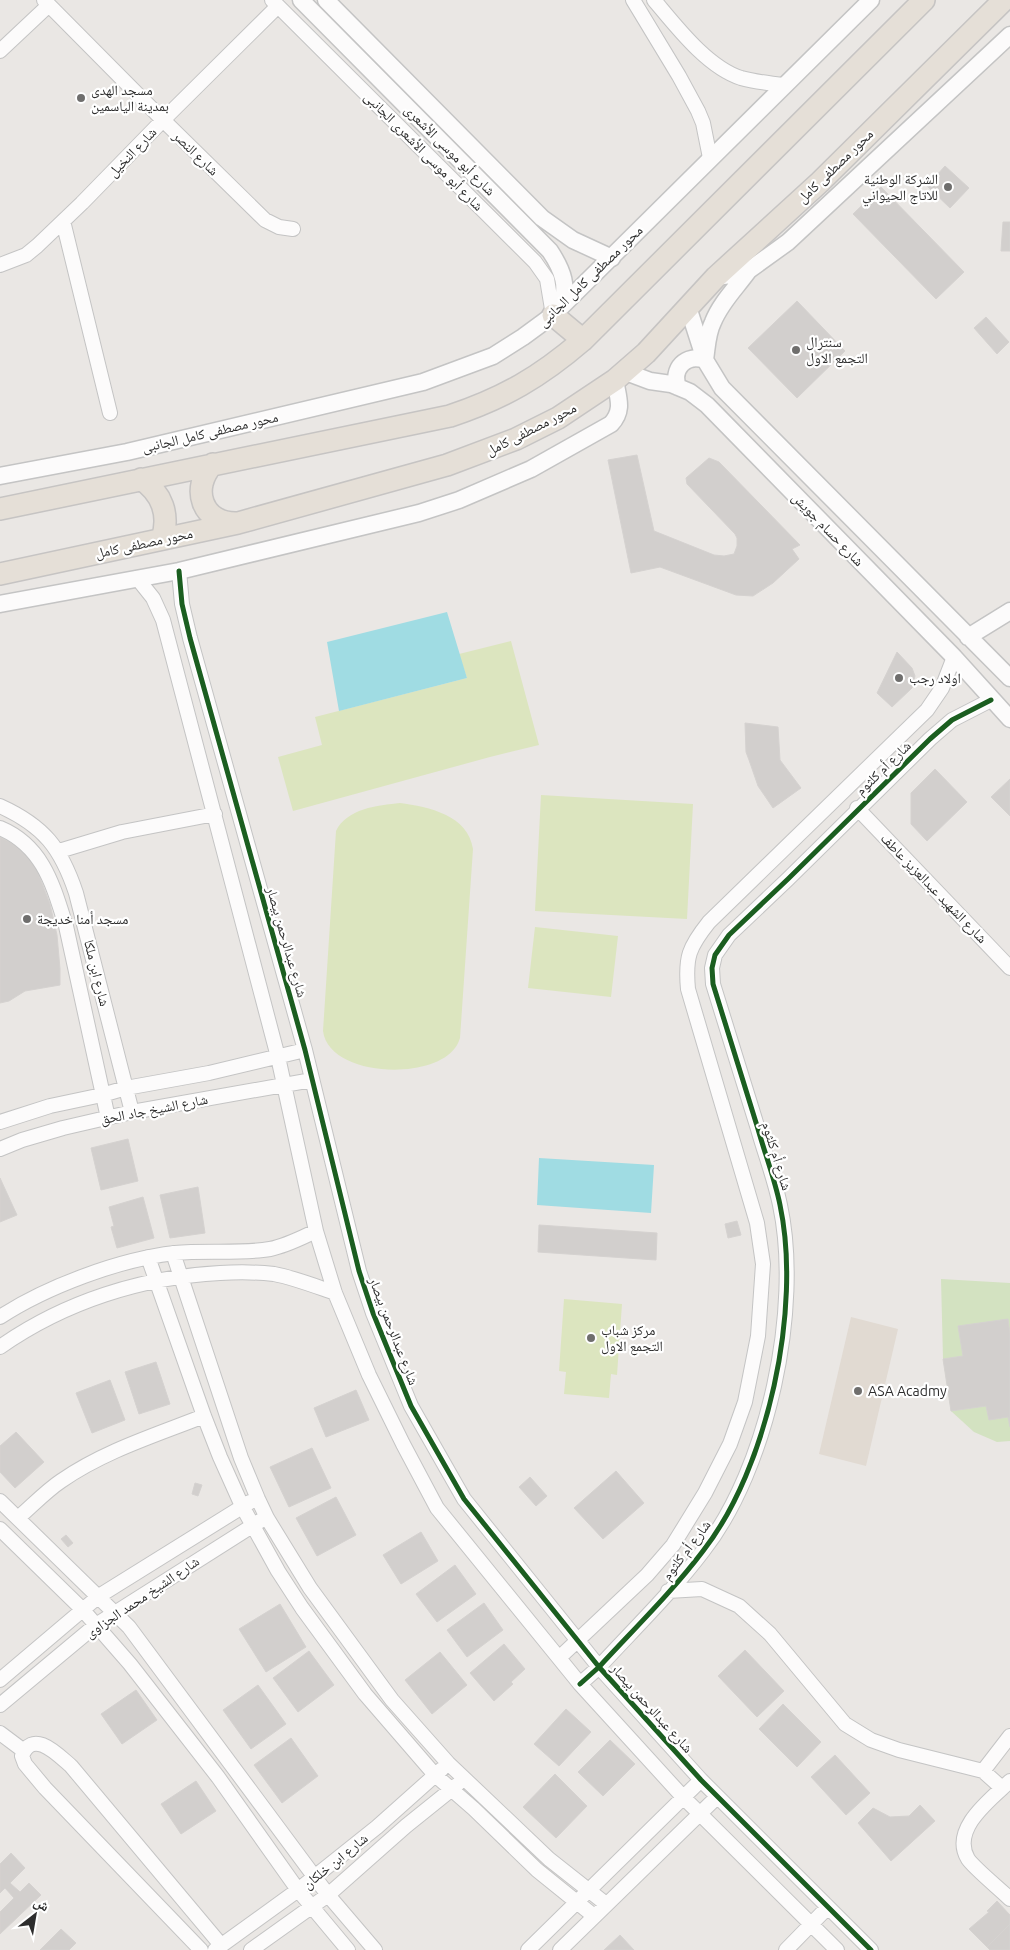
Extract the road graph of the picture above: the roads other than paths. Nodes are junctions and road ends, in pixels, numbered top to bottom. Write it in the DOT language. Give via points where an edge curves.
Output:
graph roads {
  1 [pos="301,0"];
  2 [pos="326,0"];
  3 [pos="633,0"];
  4 [pos="654,0"];
  5 [pos="871,0"];
  6 [pos="924,0"];
  7 [pos="1004,0"];
  8 [pos="46,2"];
  9 [pos="275,3"];
  10 [pos="1010,35"];
  11 [pos="0,51"];
  12 [pos="783,85"];
  13 [pos="162,120"];
  14 [pos="710,158"];
  15 [pos="63,222"];
  16 [pos="293,230"];
  17 [pos="612,258"];
  18 [pos="0,265"];
  19 [pos="749,270"];
  20 [pos="716,277"];
  21 [pos="688,307"];
  22 [pos="554,315"];
  23 [pos="583,340"];
  24 [pos="705,360"];
  25 [pos="620,376"];
  26 [pos="678,387"];
  27 [pos="110,414"];
  28 [pos="213,464"];
  29 [pos="0,476"];
  30 [pos="141,479"];
  31 [pos="832,498"];
  32 [pos="0,509"];
  33 [pos="815,516"];
  34 [pos="238,523"];
  35 [pos="162,539"];
  36 [pos="179,571"];
  37 [pos="0,574"];
  38 [pos="138,578"];
  39 [pos="0,604"];
  40 [pos="1010,611"];
  41 [pos="968,637"];
  42 [pos="954,657"];
  43 [pos="1010,678"];
  44 [pos="991,700"];
  45 [pos="1010,719"];
  46 [pos="0,806"];
  47 [pos="857,808"];
  48 [pos="214,814"];
  49 [pos="0,828"];
  50 [pos="59,850"];
  51 [pos="770,862"];
  52 [pos="788,879"];
  53 [pos="76,893"];
  54 [pos="58,901"];
  55 [pos="1010,968"];
  56 [pos="305,1050"];
  57 [pos="278,1056"];
  58 [pos="312,1080"];
  59 [pos="284,1086"];
  60 [pos="126,1088"];
  61 [pos="102,1095"];
  62 [pos="132,1112"];
  63 [pos="108,1118"];
  64 [pos="0,1122"];
  65 [pos="0,1150"];
  66 [pos="316,1231"];
  67 [pos="172,1254"];
  68 [pos="148,1257"];
  69 [pos="180,1276"];
  70 [pos="156,1281"];
  71 [pos="335,1293"];
  72 [pos="0,1317"];
  73 [pos="0,1347"];
  74 [pos="204,1416"];
  75 [pos="258,1499"];
  76 [pos="0,1501"];
  77 [pos="242,1506"];
  78 [pos="18,1518"];
  79 [pos="267,1518"];
  80 [pos="253,1524"];
  81 [pos="0,1529"];
  82 [pos="668,1592"];
  83 [pos="99,1596"];
  84 [pos="82,1609"];
  85 [pos="115,1612"];
  86 [pos="96,1625"];
  87 [pos="577,1640"];
  88 [pos="560,1657"];
  89 [pos="600,1666"];
  90 [pos="0,1680"];
  91 [pos="580,1684"];
  92 [pos="0,1705"];
  93 [pos="0,1734"];
  94 [pos="1010,1736"];
  95 [pos="24,1751"];
  96 [pos="448,1763"];
  97 [pos="983,1771"];
  98 [pos="435,1775"];
  99 [pos="464,1779"];
  100 [pos="700,1780"];
  101 [pos="1006,1785"];
  102 [pos="452,1790"];
  103 [pos="683,1797"];
  104 [pos="717,1797"];
  105 [pos="700,1814"];
  106 [pos="315,1876"];
  107 [pos="298,1890"];
  108 [pos="588,1890"];
  109 [pos="328,1895"];
  110 [pos="1010,1899"];
  111 [pos="577,1902"];
  112 [pos="606,1904"];
  113 [pos="311,1907"];
  114 [pos="828,1907"];
  115 [pos="594,1916"];
  116 [pos="811,1924"];
  117 [pos="218,1947"];
  118 [pos="201,1950"];
  119 [pos="251,1950"];
  120 [pos="348,1950"];
  121 [pos="375,1950"];
  122 [pos="528,1950"];
  123 [pos="560,1950"];
  124 [pos="786,1950"];
  125 [pos="837,1950"];
  126 [pos="871,1950"];
  1 -- 22 [label="street, شارع أبو موسى الأشعرى" via="550,251 565,288"];
  2 -- 17 [label="street, شارع أبو موسى الأشعرى" via="542,218 573,240"];
  3 -- 14 [label="street" via="698,111"];
  4 -- 12 [label="street" via="719,67 739,77"];
  5 -- 12 [label="street, محور مصطفى كامل الجانبى"];
  6 -- 23 [label="main road"];
  7 -- 20 [label="main road, محور مصطفى كامل" via="820,182"];
  8 -- 11 [label="street"];
  8 -- 13 [label="street, شارع النصر"];
  9 -- 13 [label="street, شارع النخيل"];
  9 -- 22 [label="street, شارع أبو موسى الأشعرى الجانبى" via="535,262 547,279"];
  10 -- 19 [label="street" via="788,242"];
  12 -- 14 [label="street, محور مصطفى كامل الجانبى"];
  13 -- 15 [label="street, شارع النخيل"];
  13 -- 16 [label="street, شارع النصر" via="266,220"];
  14 -- 17 [label="street, محور مصطفى كامل الجانبى"];
  15 -- 18 [label="street, شارع النخيل" via="26,254"];
  15 -- 27 [label="street"];
  17 -- 22 [label="street, محور مصطفى كامل الجانبى"];
  19 -- 20 [label="street"];
  19 -- 24 [label="street" via="713,321"];
  20 -- 21 [label="main road, محور مصطفى كامل"];
  21 -- 24 [label="street, شارع حسام جويش"];
  21 -- 25 [label="main road, محور مصطفى كامل"];
  22 -- 23 [label="main road"];
  22 -- 29 [label="street, محور مصطفى كامل الجانبى" via="493,356 423,382 127,452"];
  23 -- 28 [label="main road" via="560,360 514,390 450,416"];
  24 -- 26 [label="street" via="694,358 684,362 677,371"];
  24 -- 31 [label="street, شارع حسام جويش" via="722,388"];
  25 -- 26 [label="street, شارع حسام جويش"];
  25 -- 34 [label="main road, محور مصطفى كامل" via="558,418 484,453"];
  25 -- 36 [label="street" via="620,407 611,424 497,485 419,512"];
  26 -- 33 [label="street, شارع حسام جويش" via="707,405"];
  28 -- 30 [label="main road"];
  28 -- 34 [label="main road" via="200,486 202,502 216,519"];
  30 -- 32 [label="main road"];
  30 -- 35 [label="main road" via="154,490 163,505 166,522"];
  31 -- 33 [label="street"];
  31 -- 41 [label="street, شارع حسام جويش"];
  33 -- 42 [label="street, شارع حسام جويش"];
  34 -- 35 [label="main road, محور مصطفى كامل"];
  35 -- 37 [label="main road, محور مصطفى كامل"];
  36 -- 38 [label="street"];
  36 -- 56 [label="street, شارع عبدالرحمن بيصار" via="190,638"];
  38 -- 39 [label="street"];
  38 -- 48 [label="street" via="153,598 163,620"];
  40 -- 41 [label="street"];
  41 -- 43 [label="street, شارع حسام جويش"];
  42 -- 44 [label="street, شارع حسام جويش"];
  42 -- 51 [label="street, شارع أم كلثوم" via="942,688 927,710"];
  44 -- 45 [label="street, شارع حسام جويش"];
  44 -- 47 [label="street, شارع أم كلثوم" via="952,720"];
  46 -- 50 [label="street, شارع ابن ملكا" via="18,814 44,833"];
  47 -- 52 [label="street, شارع أم كلثوم"];
  47 -- 55 [label="street, شارع الشهيد عبدالعزيز عاطف"];
  48 -- 50 [label="street" via="122,832"];
  48 -- 57 [label="street"];
  49 -- 54 [label="street, شارع ابن ملكا" via="29,846 43,864"];
  50 -- 53 [label="street, شارع ابن ملكا"];
  51 -- 52 [label="street"];
  51 -- 87 [label="street, شارع أم كلثوم" via="709,922 694,943 686,967 688,989 757,1224 763,1264 758,1336 745,1402 730,1444 673,1545 647,1575"];
  52 -- 82 [label="street, شارع أم كلثوم" via="729,935 715,955 712,968 713,984 780,1206 788,1270 777,1376 764,1425 732,1506 704,1550"];
  53 -- 54 [label="street"];
  53 -- 60 [label="street, شارع ابن ملكا"];
  54 -- 61 [label="street, شارع ابن ملكا"];
  56 -- 57 [label="street, شارع الشيخ جاد الحق"];
  56 -- 58 [label="street, شارع عبدالرحمن بيصار"];
  57 -- 59 [label="street"];
  57 -- 60 [label="street, شارع الشيخ جاد الحق"];
  58 -- 59 [label="street, شارع الشيخ جاد الحق"];
  58 -- 87 [label="street, شارع عبدالرحمن بيصار" via="359,1271 411,1406 464,1499"];
  59 -- 62 [label="street, شارع الشيخ جاد الحق"];
  59 -- 66 [label="street"];
  60 -- 61 [label="street, شارع الشيخ جاد الحق"];
  60 -- 62 [label="street, شارع ابن ملكا"];
  61 -- 63 [label="street, شارع ابن ملكا"];
  61 -- 64 [label="street, شارع الشيخ جاد الحق" via="50,1106"];
  62 -- 63 [label="street, شارع الشيخ جاد الحق"];
  63 -- 65 [label="street, شارع الشيخ جاد الحق" via="30,1137"];
  66 -- 67 [label="street" via="268,1249"];
  66 -- 71 [label="street"];
  67 -- 68 [label="street"];
  67 -- 69 [label="street"];
  68 -- 70 [label="street"];
  68 -- 72 [label="street" via="62,1286"];
  69 -- 70 [label="street"];
  69 -- 71 [label="street" via="250,1272 274,1274"];
  69 -- 75 [label="street" via="241,1458"];
  70 -- 73 [label="street" via="103,1294 62,1310 25,1329"];
  70 -- 74 [label="street"];
  71 -- 88 [label="street" via="369,1375 437,1508"];
  74 -- 77 [label="street"];
  74 -- 78 [label="street" via="90,1463 60,1482"];
  75 -- 77 [label="street, شارع الشيخ محمد الجزاوى"];
  75 -- 79 [label="street"];
  76 -- 78 [label="street"];
  77 -- 80 [label="street"];
  77 -- 83 [label="street, شارع الشيخ محمد الجزاوى"];
  78 -- 83 [label="street"];
  79 -- 80 [label="street, شارع الشيخ محمد الجزاوى"];
  79 -- 96 [label="street" via="310,1588 357,1653 392,1700"];
  80 -- 85 [label="street, شارع الشيخ محمد الجزاوى"];
  80 -- 98 [label="street" via="278,1571 329,1648"];
  81 -- 84 [label="street"];
  82 -- 89 [label="street, شارع أم كلثوم"];
  82 -- 97 [label="street" via="702,1589 740,1606 770,1634 845,1724 871,1740"];
  83 -- 84 [label="street, شارع الشيخ محمد الجزاوى"];
  83 -- 85 [label="street"];
  84 -- 86 [label="street"];
  84 -- 90 [label="street, شارع الشيخ محمد الجزاوى"];
  85 -- 86 [label="street, شارع الشيخ محمد الجزاوى"];
  85 -- 106 [label="street" via="152,1656"];
  86 -- 92 [label="street, شارع الشيخ محمد الجزاوى"];
  86 -- 107 [label="street" via="218,1777"];
  87 -- 88 [label="street, شارع أم كلثوم"];
  87 -- 89 [label="street, شارع عبدالرحمن بيصار"];
  88 -- 91 [label="street"];
  89 -- 91 [label="street, شارع أم كلثوم"];
  89 -- 100 [label="street, شارع عبدالرحمن بيصار"];
  91 -- 103 [label="street"];
  93 -- 95 [label="street"];
  94 -- 97 [label="street"];
  95 -- 117 [label="street" via="37,1743 47,1746 71,1766"];
  95 -- 118 [label="street" via="22,1756 26,1764 45,1788"];
  96 -- 98 [label="street, شارع ابن خلكان"];
  96 -- 99 [label="street"];
  97 -- 101 [label="street"];
  98 -- 102 [label="street"];
  98 -- 106 [label="street, شارع ابن خلكان"];
  99 -- 102 [label="street, شارع ابن خلكان"];
  99 -- 108 [label="street" via="549,1860"];
  100 -- 103 [label="street"];
  100 -- 104 [label="street, شارع عبدالرحمن بيصار"];
  101 -- 110 [label="street" via="971,1820 965,1832 964,1846 968,1859"];
  102 -- 109 [label="street, شارع ابن خلكان"];
  102 -- 111 [label="street" via="537,1870"];
  103 -- 105 [label="street"];
  103 -- 108 [label="street"];
  104 -- 105 [label="street"];
  104 -- 114 [label="street, شارع عبدالرحمن بيصار"];
  105 -- 112 [label="street"];
  105 -- 116 [label="street"];
  106 -- 107 [label="street, شارع ابن خلكان"];
  106 -- 109 [label="street"];
  107 -- 113 [label="street"];
  107 -- 117 [label="street, شارع ابن خلكان"];
  108 -- 111 [label="street"];
  108 -- 112 [label="street"];
  109 -- 113 [label="street, شارع ابن خلكان"];
  109 -- 121 [label="street"];
  111 -- 115 [label="street"];
  111 -- 122 [label="street"];
  112 -- 115 [label="street"];
  113 -- 119 [label="street, شارع ابن خلكان"];
  113 -- 120 [label="street"];
  114 -- 116 [label="street"];
  114 -- 126 [label="street, شارع عبدالرحمن بيصار"];
  115 -- 123 [label="street"];
  116 -- 124 [label="street"];
  116 -- 125 [label="street"];
}
